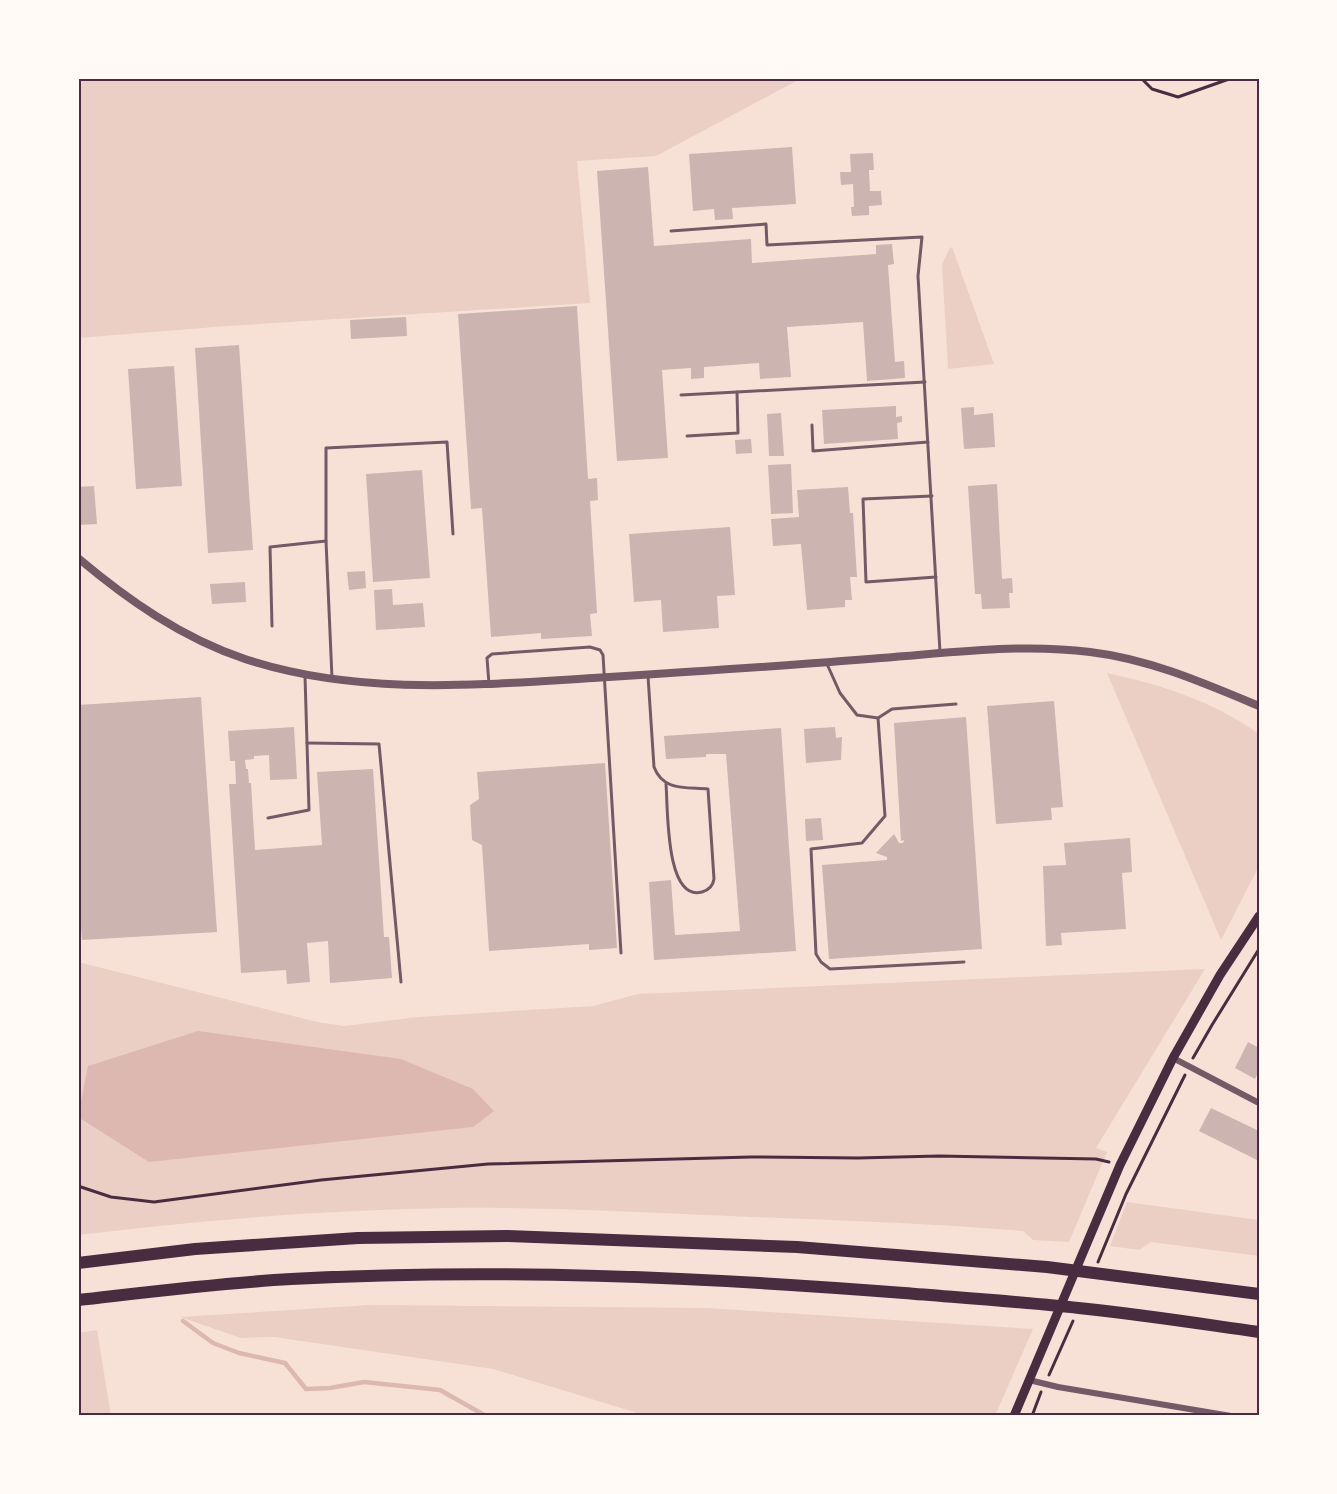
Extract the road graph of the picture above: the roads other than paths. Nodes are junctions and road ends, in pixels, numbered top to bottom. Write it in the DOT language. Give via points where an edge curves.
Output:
graph roads {
  1 [pos="671,231"];
  2 [pos="925,382"];
  3 [pos="737,392"];
  4 [pos="681,395"];
  5 [pos="812,424"];
  6 [pos="687,436"];
  7 [pos="928,442"];
  8 [pos="932,495"];
  9 [pos="453,534"];
  10 [pos="326,542"];
  11 [pos="78,558"];
  12 [pos="936,577"];
  13 [pos="272,626"];
  14 [pos="940,654"];
  15 [pos="826,663"];
  16 [pos="304,674"];
  17 [pos="647,674"];
  18 [pos="604,677"];
  19 [pos="333,680"];
  20 [pos="489,684"];
  21 [pos="956,704"];
  22 [pos="1259,706"];
  23 [pos="878,718"];
  24 [pos="307,743"];
  25 [pos="666,784"];
  26 [pos="268,818"];
  27 [pos="1259,916"];
  28 [pos="621,953"];
  29 [pos="964,962"];
  30 [pos="400,982"];
  31 [pos="1173,1058"];
  32 [pos="1259,1103"];
  33 [pos="78,1263"];
  34 [pos="1259,1294"];
  35 [pos="78,1300"];
  36 [pos="1259,1332"];
  37 [pos="1029,1380"];
  38 [pos="1014,1416"];
  39 [pos="1231,1416"];
  1 -- 2 [label="lane" via="766,224 767,245 922,237 918,276"];
  2 -- 3 [label="lane"];
  2 -- 7 [label="lane"];
  3 -- 4 [label="lane"];
  3 -- 6 [label="lane" via="738,433"];
  5 -- 7 [label="lane" via="813,451"];
  7 -- 8 [label="lane"];
  8 -- 12 [label="lane"];
  8 -- 12 [label="lane" via="864,499 866,582"];
  9 -- 10 [label="lane" via="447,442 326,448"];
  10 -- 13 [label="lane" via="270,547"];
  10 -- 19 [label="lane"];
  11 -- 16 [label="street" via="167,623 242,658"];
  12 -- 14 [label="lane"];
  14 -- 15 [label="street"];
  14 -- 22 [label="street" via="1035,648 1129,658 1168,669"];
  15 -- 17 [label="street"];
  15 -- 23 [label="lane" via="840,693 857,714"];
  16 -- 19 [label="street"];
  16 -- 24 [label="lane"];
  17 -- 18 [label="street"];
  17 -- 25 [label="lane" via="654,767 657,777"];
  18 -- 20 [label="street"];
  18 -- 20 [label="lane" via="603,655 590,647 492,654 487,658"];
  18 -- 28 [label="lane"];
  19 -- 20 [label="street"];
  21 -- 23 [label="lane" via="892,708"];
  23 -- 29 [label="lane" via="885,816 862,843 811,849 816,954 830,969"];
  24 -- 26 [label="lane" via="309,810"];
  24 -- 30 [label="lane" via="379,744"];
  25 -- 25 [label="lane" via="708,789 714,879 706,891 689,892 680,884 673,866"];
  27 -- 31 [label="main road"];
  31 -- 32 [label="street"];
  31 -- 37 [label="main road" via="1120,1165"];
  33 -- 34 [label="highway" via="195,1249 358,1238 507,1236 797,1247 1099,1272"];
  35 -- 36 [label="highway" via="292,1279 580,1275 804,1285 1030,1303"];
  37 -- 38 [label="main road"];
  37 -- 39 [label="street"];
}
